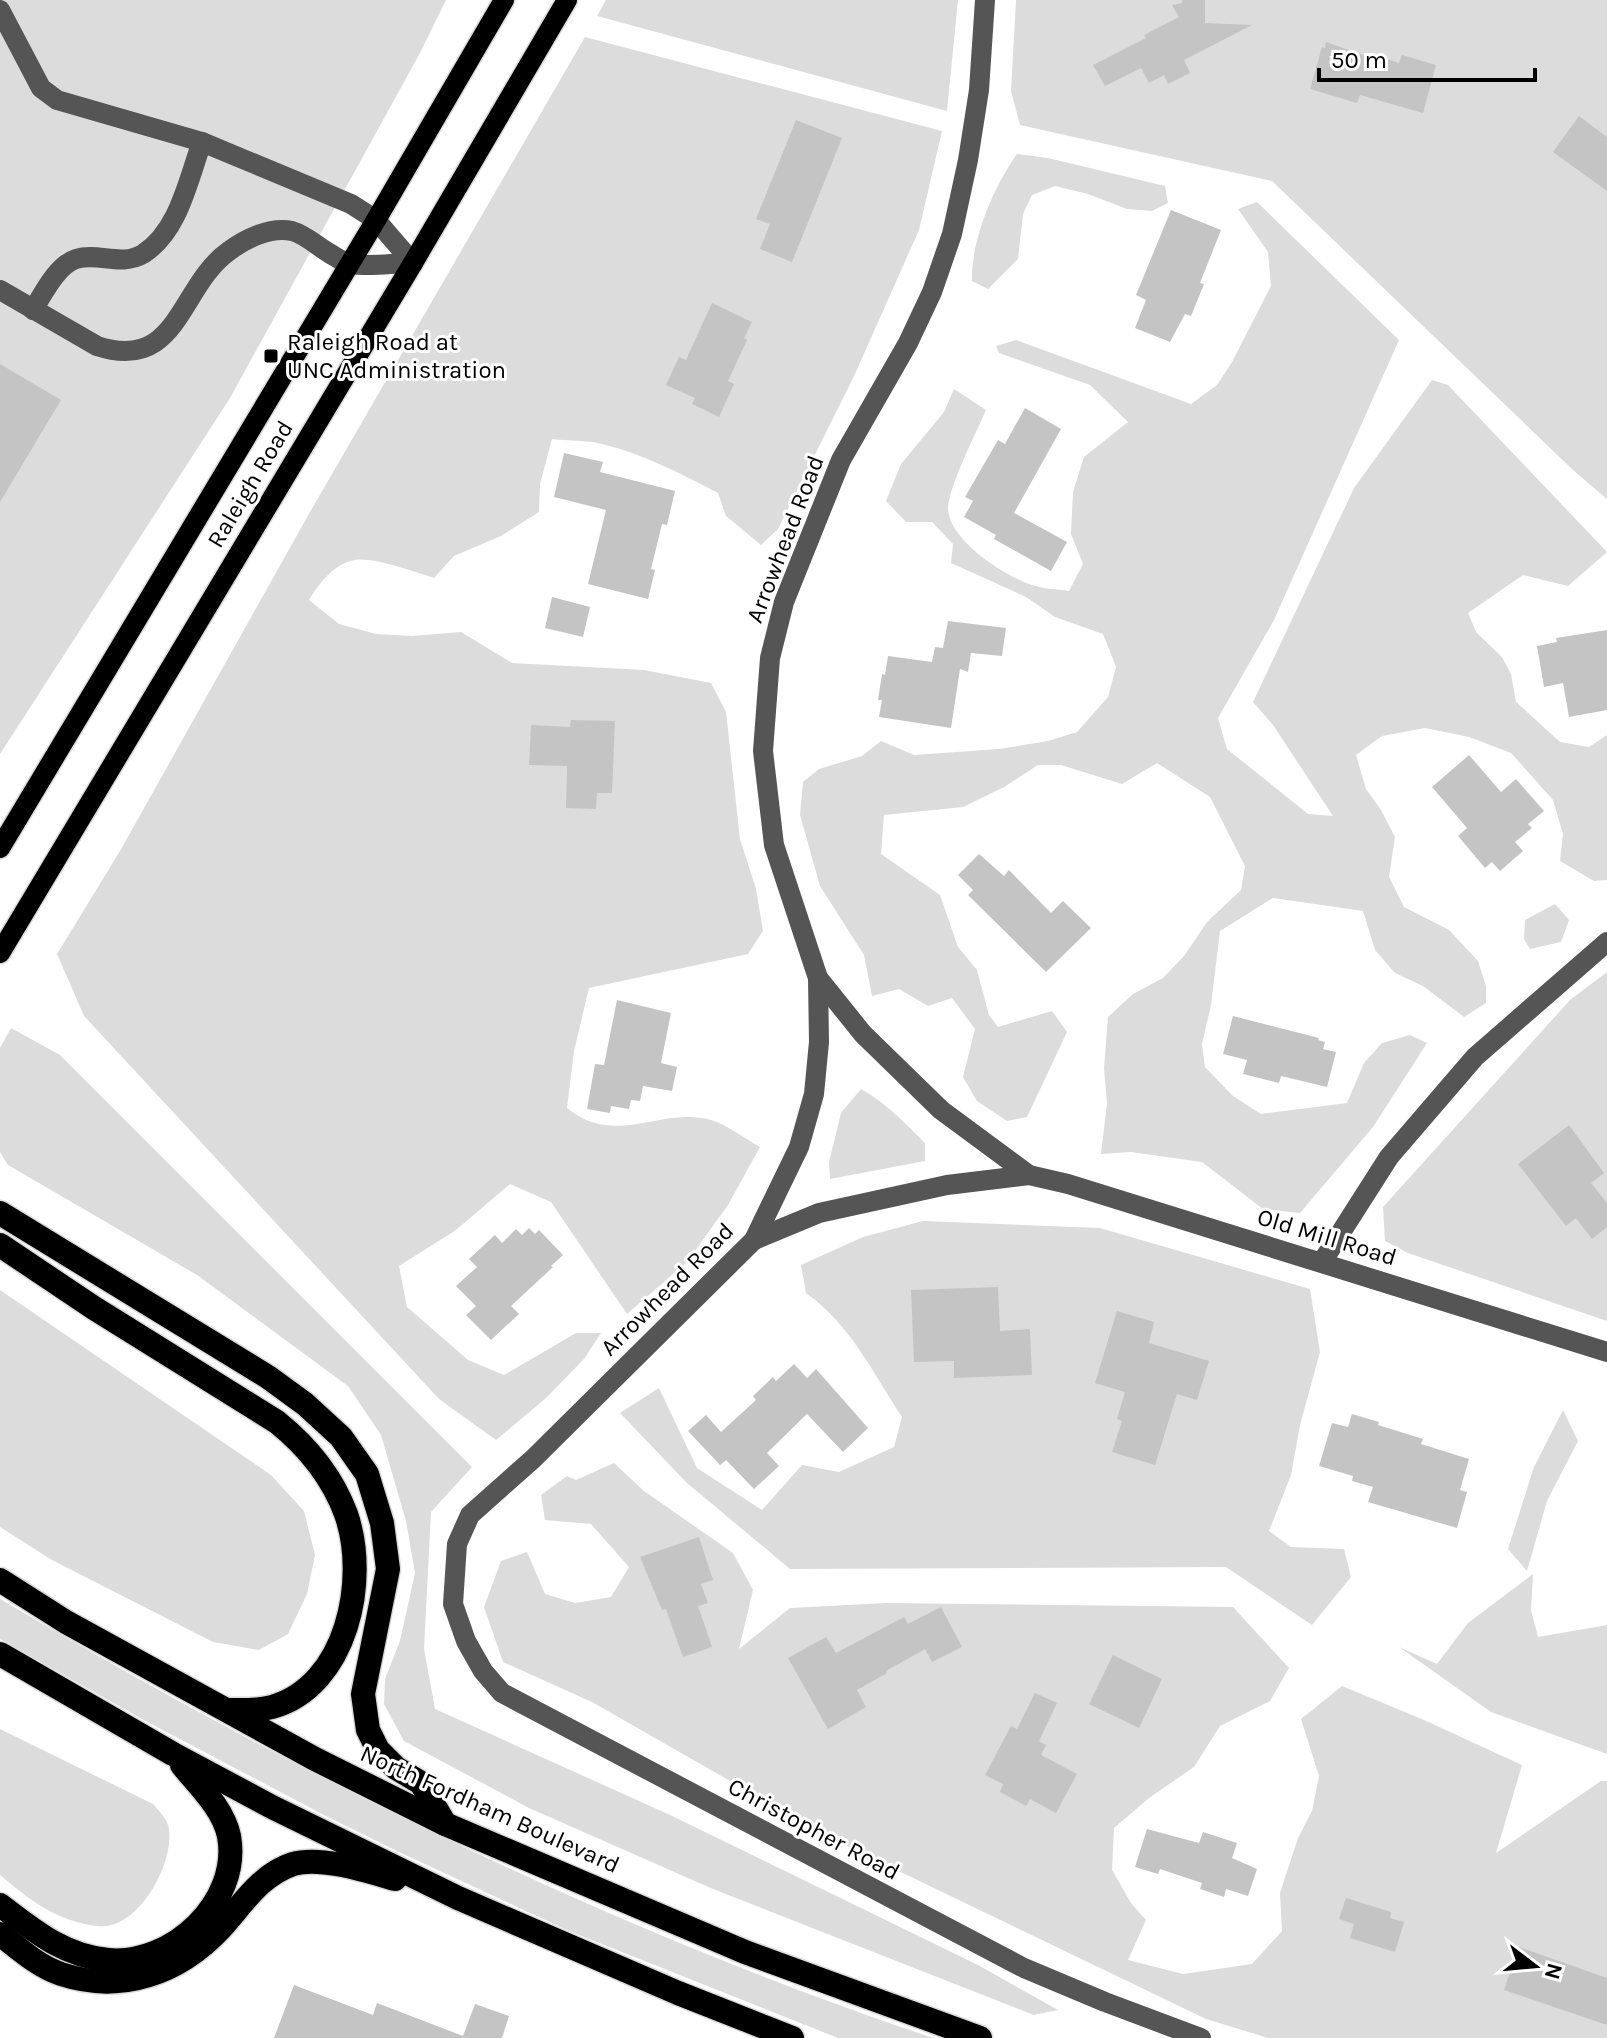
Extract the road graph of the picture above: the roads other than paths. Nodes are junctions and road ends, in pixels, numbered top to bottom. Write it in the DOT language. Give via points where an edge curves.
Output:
graph roads {
  1 [pos="504,0"];
  2 [pos="567,0"];
  3 [pos="985,0"];
  4 [pos="0,10"];
  5 [pos="202,142"];
  6 [pos="376,220"];
  7 [pos="413,263"];
  8 [pos="348,264"];
  9 [pos="0,290"];
  10 [pos="33,310"];
  11 [pos="0,848"];
  12 [pos="1607,942"];
  13 [pos="0,953"];
  14 [pos="818,978"];
  15 [pos="1029,1175"];
  16 [pos="0,1213"];
  17 [pos="754,1240"];
  18 [pos="0,1245"];
  19 [pos="1322,1262"];
  20 [pos="1607,1352"];
  21 [pos="0,1580"];
  22 [pos="453,1604"];
  23 [pos="0,1654"];
  24 [pos="226,1710"];
  25 [pos="173,1754"];
  26 [pos="445,1824"];
  27 [pos="458,1898"];
  28 [pos="0,1905"];
  29 [pos="0,1934"];
  30 [pos="792,2038"];
  31 [pos="980,2038"];
  32 [pos="1201,2038"];
  1 -- 6 [label="main road, Raleigh Road"];
  2 -- 7 [label="main road, Raleigh Road"];
  3 -- 14 [label="street, Arrowhead Road" via="979,90 952,234 908,343 841,460 784,602 770,658 763,751 774,845"];
  4 -- 5 [label="street" via="41,88 57,100"];
  5 -- 6 [label="street" via="351,204"];
  5 -- 10 [label="street" via="176,214 153,246 130,260 76,259 63,268"];
  6 -- 7 [label="street"];
  6 -- 8 [label="main road, Raleigh Road"];
  7 -- 8 [label="street"];
  7 -- 13 [label="main road, Raleigh Road"];
  8 -- 10 [label="street" via="291,230 251,238 210,268 157,343 135,351 97,346"];
  8 -- 11 [label="main road, Raleigh Road"];
  9 -- 10 [label="street"];
  12 -- 19 [label="street" via="1475,1057 1389,1157"];
  14 -- 15 [label="street, Old Mill Road" via="863,1034 941,1110"];
  14 -- 17 [label="street, Arrowhead Road" via="814,1094 799,1147"];
  15 -- 17 [label="street, Old Mill Road" via="872,1200 819,1213"];
  15 -- 19 [label="street, Old Mill Road"];
  16 -- 26 [label="highway" via="268,1377 341,1437 367,1474 382,1523 388,1569 363,1694 368,1730 396,1768 421,1783"];
  17 -- 22 [label="street, Arrowhead Road" via="470,1515 457,1544"];
  18 -- 24 [label="highway" via="277,1422 302,1441 334,1487 355,1561 339,1643 322,1674 291,1699 274,1707"];
  19 -- 20 [label="street, Old Mill Road"];
  21 -- 24 [label="highway, North Fordham Boulevard"];
  22 -- 32 [label="street, Christopher Road" via="466,1641 502,1693 1024,1968"];
  23 -- 25 [label="highway"];
  24 -- 26 [label="highway, North Fordham Boulevard"];
  25 -- 27 [label="highway"];
  25 -- 28 [label="highway" via="216,1806 229,1838 226,1878 195,1928 163,1950 110,1960 50,1943"];
  26 -- 31 [label="highway, North Fordham Boulevard" via="745,1952"];
  27 -- 29 [label="highway" via="360,1869 296,1863 255,1888 186,1959 134,1981 60,1973"];
  27 -- 30 [label="highway"];
}
